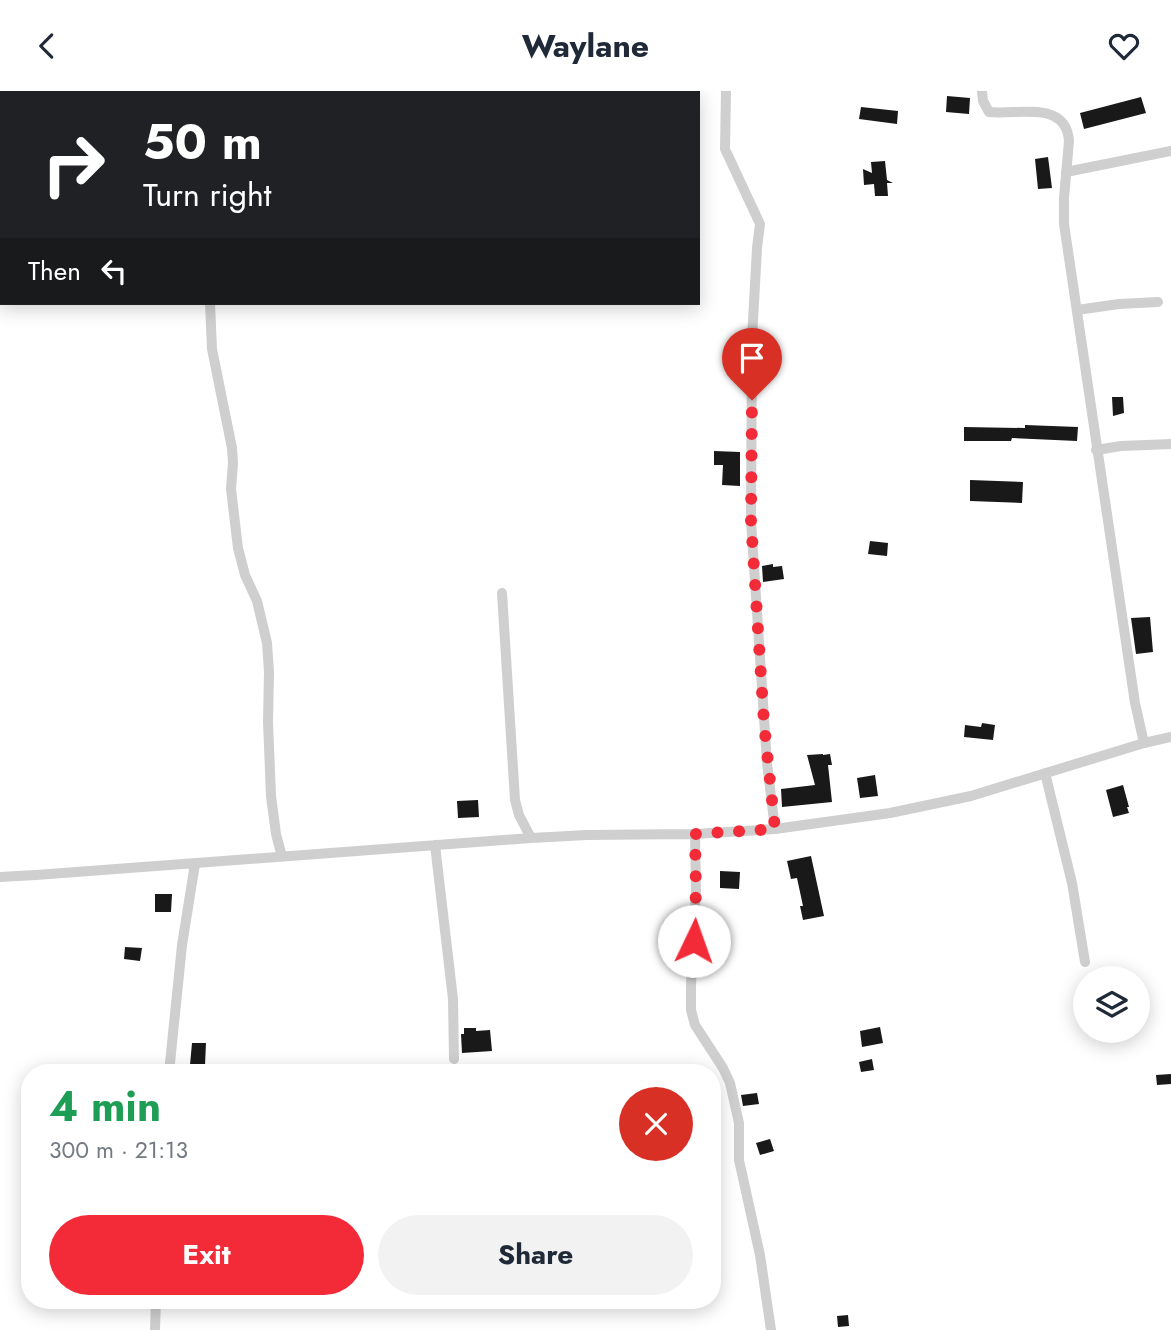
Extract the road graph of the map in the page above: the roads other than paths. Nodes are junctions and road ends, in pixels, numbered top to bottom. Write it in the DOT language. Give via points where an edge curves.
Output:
graph roads {
  1 [pos="726,91"];
  2 [pos="982,91"];
  3 [pos="1171,151"];
  4 [pos="1066,172"];
  5 [pos="1158,302"];
  6 [pos="211,305"];
  7 [pos="1077,310"];
  8 [pos="1171,444"];
  9 [pos="1096,450"];
  10 [pos="502,593"];
  11 [pos="1171,737"];
  12 [pos="1144,743"];
  13 [pos="1045,773"];
  14 [pos="775,829"];
  15 [pos="695,834"];
  16 [pos="531,838"];
  17 [pos="435,845"];
  18 [pos="282,856"];
  19 [pos="195,864"];
  20 [pos="0,877"];
  21 [pos="1085,962"];
  22 [pos="454,1059"];
  23 [pos="170,1064"];
  24 [pos="720,1064"];
  25 [pos="721,1065"];
  26 [pos="156,1309"];
  27 [pos="155,1330"];
  28 [pos="771,1330"];
  1 -- 14 [label="street" via="725,149 760,224 752,339 751,521"];
  2 -- 4 [label="street" via="989,112 1040,112 1065,123 1069,132"];
  3 -- 4 [label="street"];
  4 -- 7 [label="street" via="1064,224"];
  5 -- 7 [label="street"];
  6 -- 18 [label="street" via="212,349 232,447 238,548 267,643 271,796"];
  7 -- 9 [label="street"];
  8 -- 9 [label="street"];
  9 -- 12 [label="street"];
  10 -- 16 [label="street" via="515,800"];
  11 -- 12 [label="street"];
  12 -- 13 [label="street"];
  13 -- 14 [label="street" via="971,796 890,813"];
  13 -- 21 [label="street" via="1072,883"];
  14 -- 15 [label="street"];
  15 -- 16 [label="street"];
  15 -- 24 [label="street" via="691,1010 695,1025"];
  16 -- 17 [label="street"];
  17 -- 18 [label="street"];
  17 -- 22 [label="street" via="453,999"];
  18 -- 19 [label="street"];
  19 -- 20 [label="street"];
  19 -- 23 [label="street"];
  25 -- 28 [label="street" via="739,1123 739,1160"];
  26 -- 27 [label="street"];
}
